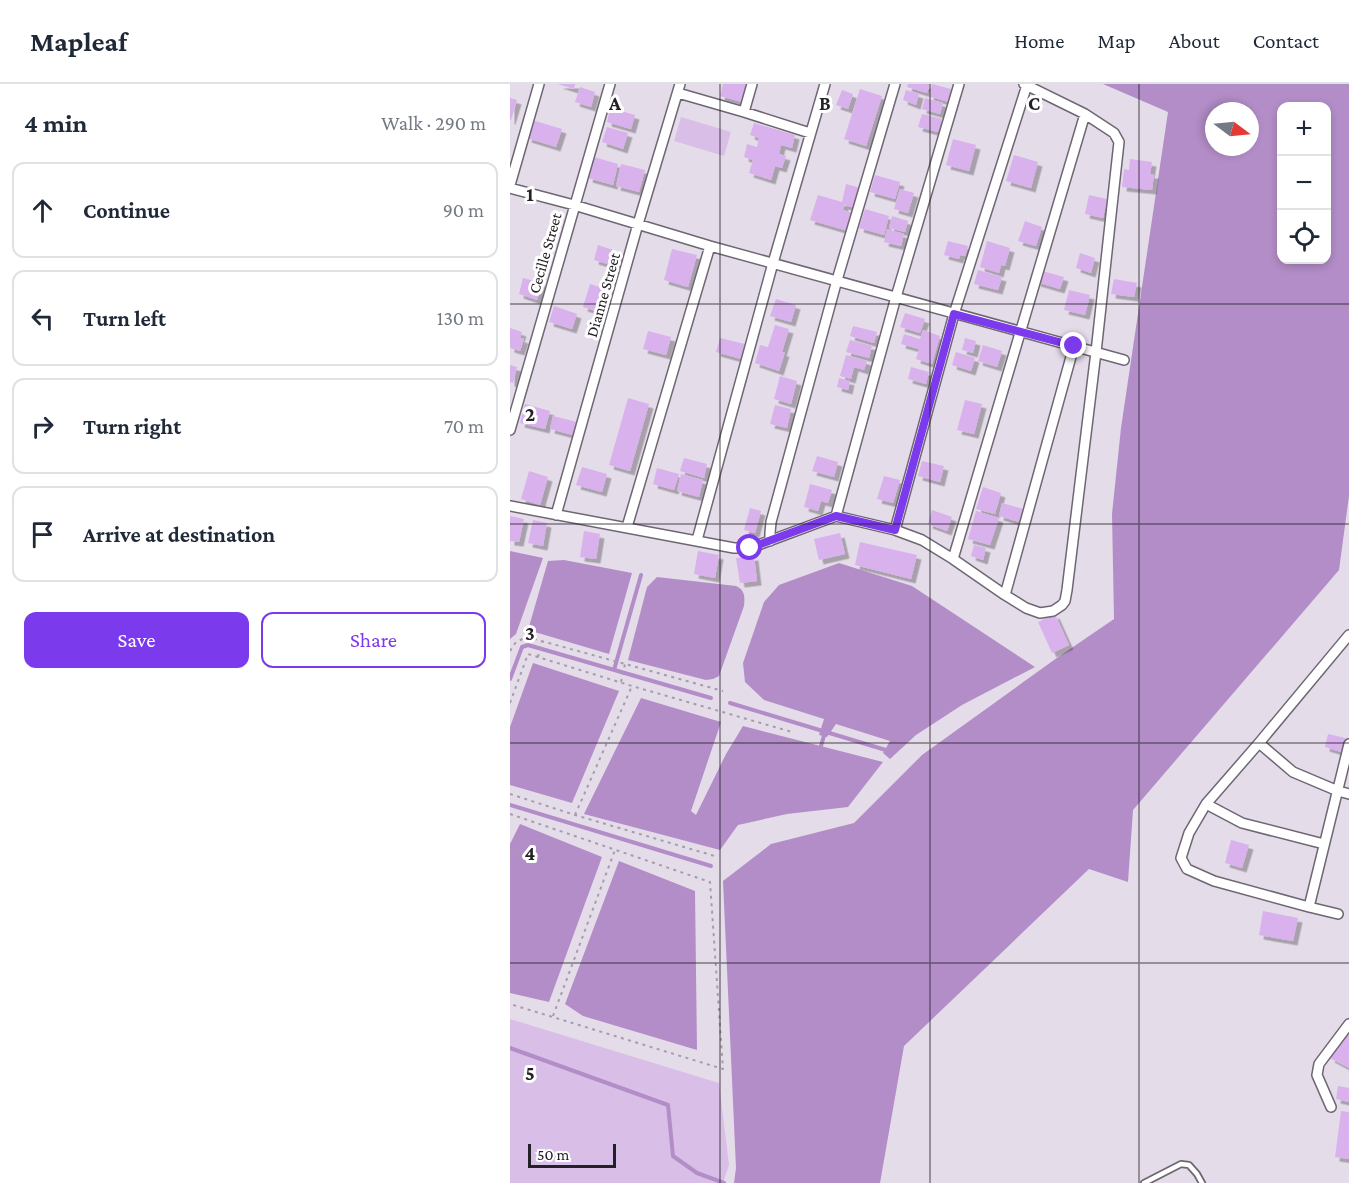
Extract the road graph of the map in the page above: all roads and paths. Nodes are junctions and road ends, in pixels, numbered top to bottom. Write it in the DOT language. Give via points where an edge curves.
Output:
graph roads {
  1 [pos="539,84"];
  2 [pos="610,84"];
  3 [pos="752,84"];
  4 [pos="825,84"];
  5 [pos="895,84"];
  6 [pos="959,84"];
  7 [pos="1025,85"];
  8 [pos="679,88"];
  9 [pos="744,112"];
  10 [pos="1085,114"];
  11 [pos="810,133"];
  12 [pos="510,187"];
  13 [pos="574,205"];
  14 [pos="638,224"];
  15 [pos="710,246"];
  16 [pos="772,263"];
  17 [pos="837,280"];
  18 [pos="896,297"];
  19 [pos="954,314"];
  20 [pos="1019,331"];
  21 [pos="1074,346"];
  22 [pos="1096,352"];
  23 [pos="1124,360"];
  24 [pos="510,430"];
  25 [pos="510,506"];
  26 [pos="556,515"];
  27 [pos="836,516"];
  28 [pos="627,527"];
  29 [pos="895,530"];
  30 [pos="697,540"];
  31 [pos="770,541"];
  32 [pos="953,559"];
  33 [pos="1005,595"];
  34 [pos="1348,637"];
  35 [pos="542,643"];
  36 [pos="510,649"];
  37 [pos="538,655"];
  38 [pos="624,665"];
  39 [pos="620,682"];
  40 [pos="632,686"];
  41 [pos="723,692"];
  42 [pos="510,703"];
  43 [pos="792,732"];
  44 [pos="1259,743"];
  45 [pos="1349,744"];
  46 [pos="1338,791"];
  47 [pos="510,794"];
  48 [pos="1349,794"];
  49 [pos="1206,804"];
  50 [pos="511,814"];
  51 [pos="575,815"];
  52 [pos="510,822"];
  53 [pos="1324,844"];
  54 [pos="615,850"];
  55 [pos="510,851"];
  56 [pos="521,854"];
  57 [pos="718,857"];
  58 [pos="1309,907"];
  59 [pos="1338,914"];
  60 [pos="510,1004"];
  61 [pos="553,1016"];
  62 [pos="1349,1024"];
  63 [pos="1331,1107"];
  64 [pos="1144,1183"];
  65 [pos="1202,1183"];
  1 -- 12 [label="street"];
  2 -- 13 [label="street, Cecille Street"];
  3 -- 9 [label="street"];
  4 -- 11 [label="street"];
  5 -- 17 [label="street"];
  6 -- 18 [label="street"];
  7 -- 10 [label="street"];
  7 -- 19 [label="street"];
  8 -- 9 [label="street"];
  8 -- 14 [label="street, Dianne Street"];
  9 -- 11 [label="street"];
  10 -- 20 [label="street"];
  10 -- 22 [label="street" via="1114,133 1119,148"];
  11 -- 16 [label="street"];
  12 -- 13 [label="street"];
  13 -- 14 [label="street"];
  13 -- 24 [label="street, Cecille Street"];
  14 -- 15 [label="street"];
  14 -- 26 [label="street, Dianne Street"];
  15 -- 16 [label="street"];
  15 -- 28 [label="street"];
  16 -- 17 [label="street"];
  16 -- 30 [label="street"];
  17 -- 18 [label="street"];
  17 -- 31 [label="street" via="771,522"];
  18 -- 19 [label="street"];
  18 -- 27 [label="street"];
  19 -- 20 [label="street"];
  19 -- 29 [label="street"];
  20 -- 21 [label="street"];
  20 -- 32 [label="street"];
  21 -- 22 [label="street"];
  21 -- 33 [label="street"];
  22 -- 23 [label="street"];
  22 -- 33 [label="street" via="1065,601 1053,611 1040,613"];
  25 -- 26 [label="street"];
  26 -- 28 [label="street"];
  27 -- 29 [label="street"];
  27 -- 31 [label="street"];
  28 -- 30 [label="street"];
  29 -- 32 [label="street" via="922,540"];
  30 -- 31 [label="street" via="734,548 750,548"];
  32 -- 33 [label="street"];
  34 -- 44 [label="street"];
  35 -- 36 [label="path" via="527,637"];
  35 -- 37 [label="path"];
  35 -- 38 [label="path"];
  37 -- 39 [label="path"];
  37 -- 42 [label="path" via="528,654"];
  38 -- 39 [label="path"];
  38 -- 41 [label="path"];
  39 -- 40 [label="path"];
  40 -- 43 [label="path"];
  40 -- 51 [label="path"];
  44 -- 46 [label="street" via="1293,772"];
  44 -- 49 [label="street"];
  45 -- 46 [label="street"];
  46 -- 48 [label="street"];
  46 -- 53 [label="street"];
  47 -- 51 [label="path"];
  49 -- 53 [label="street" via="1242,823"];
  49 -- 58 [label="street" via="1189,833 1181,858 1187,869 1214,881"];
  50 -- 52 [label="path"];
  50 -- 54 [label="path"];
  51 -- 57 [label="path"];
  53 -- 58 [label="street"];
  54 -- 61 [label="path"];
  54 -- 61 [label="path" via="710,882 723,1069"];
  55 -- 56 [label="path"];
  58 -- 59 [label="street"];
  60 -- 61 [label="path"];
  62 -- 63 [label="street" via="1319,1064 1317,1075"];
  64 -- 65 [label="lane" via="1181,1164 1189,1165"];
}
